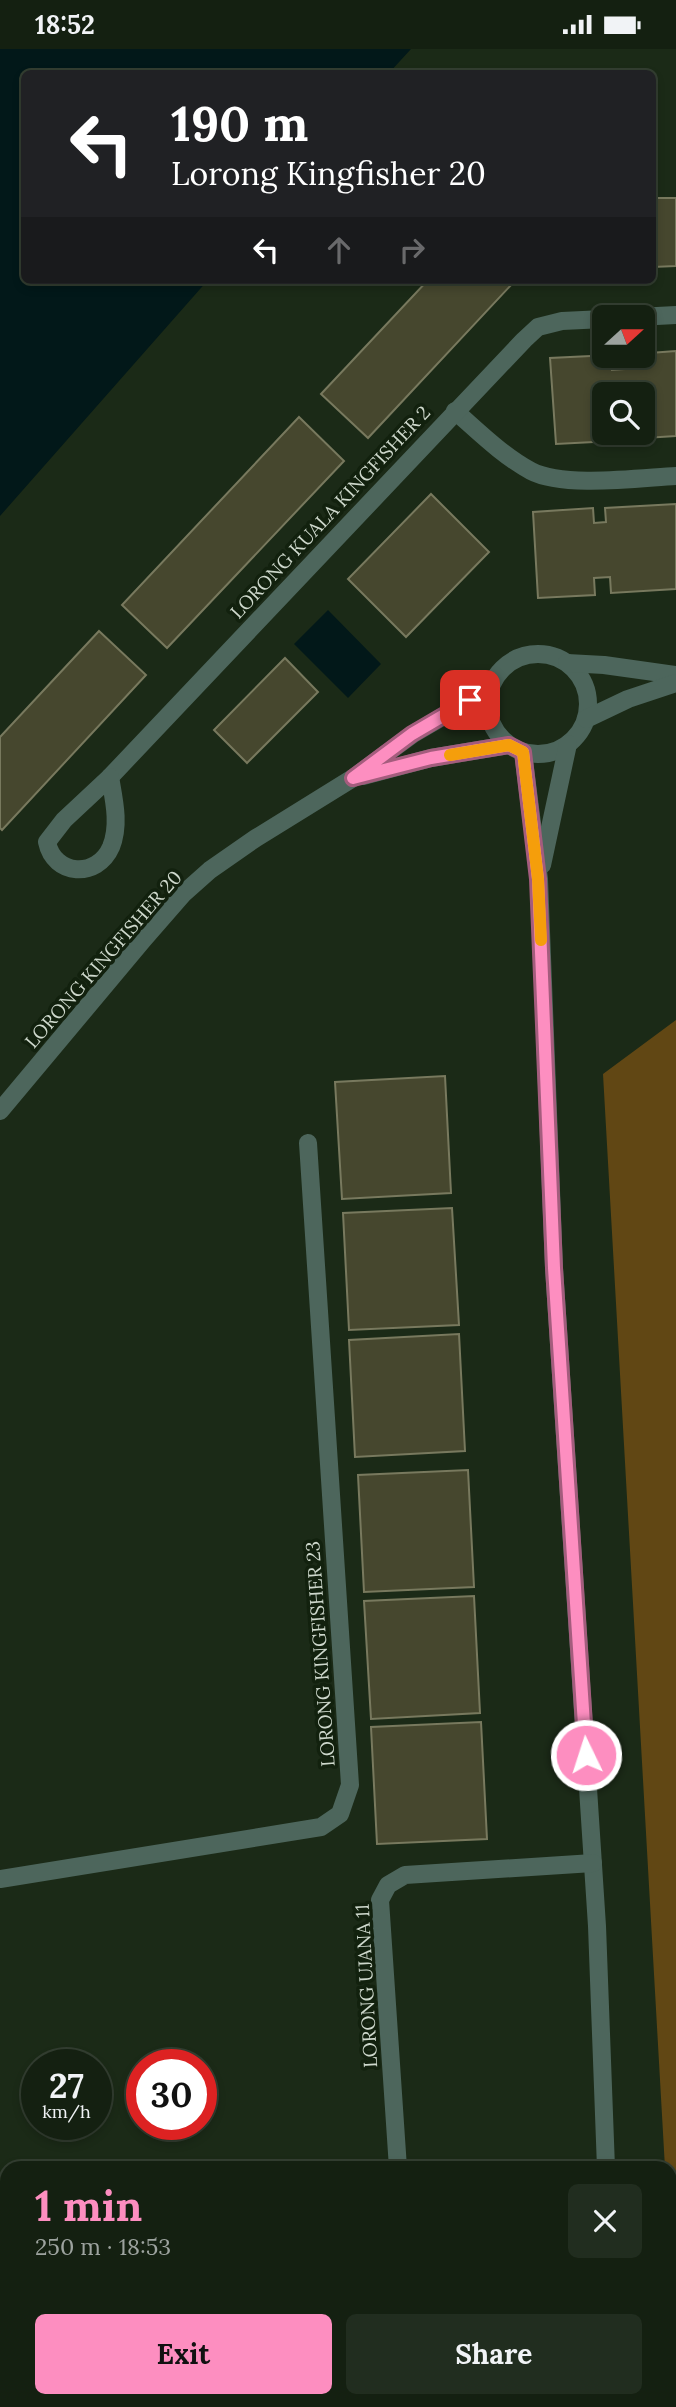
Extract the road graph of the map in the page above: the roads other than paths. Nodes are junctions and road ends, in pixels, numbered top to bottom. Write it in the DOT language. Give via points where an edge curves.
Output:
graph roads {
  1 [pos="676,315"];
  2 [pos="655,316"];
  3 [pos="592,320"];
  4 [pos="455,411"];
  5 [pos="676,477"];
  6 [pos="567,663"];
  7 [pos="676,675"];
  8 [pos="676,683"];
  9 [pos="490,689"];
  10 [pos="586,719"];
  11 [pos="568,744"];
  12 [pos="516,748"];
  13 [pos="110,777"];
  14 [pos="353,778"];
  15 [pos="538,879"];
  16 [pos="0,1111"];
  17 [pos="308,1143"];
  18 [pos="593,1863"];
  19 [pos="0,1879"];
  20 [pos="398,2161"];
  21 [pos="606,2161"];
  1 -- 2 [label="street"];
  3 -- 4 [label="street, LORONG KUALA KINGFISHER 2" via="538,327"];
  4 -- 5 [label="street" via="533,472 562,480"];
  4 -- 13 [label="street, LORONG KUALA KINGFISHER 2"];
  6 -- 7 [label="street"];
  6 -- 9 [label="street" via="537,653 522,656 508,663"];
  6 -- 10 [label="street" via="585,688"];
  8 -- 10 [label="street"];
  9 -- 12 [label="street" via="491,720 498,734"];
  9 -- 14 [label="street, LORONG KINGFISHER 20" via="412,734"];
  10 -- 11 [label="street"];
  11 -- 12 [label="street" via="539,754"];
  11 -- 15 [label="street"];
  12 -- 14 [label="street, LORONG KINGFISHER 20" via="431,758"];
  12 -- 15 [label="street"];
  13 -- 13 [label="street, LORONG KUALA KINGFISHER 2" via="116,830 110,850 86,870 61,864 49,853 47,842"];
  14 -- 16 [label="street, LORONG KINGFISHER 20" via="247,844 183,894"];
  15 -- 18 [label="street" via="554,1268"];
  17 -- 19 [label="street, LORONG KINGFISHER 23" via="350,1785 340,1814 321,1827"];
  18 -- 20 [label="street, LORONG UJANA 11" via="405,1875 388,1885 380,1900"];
  18 -- 21 [label="street"];
}
